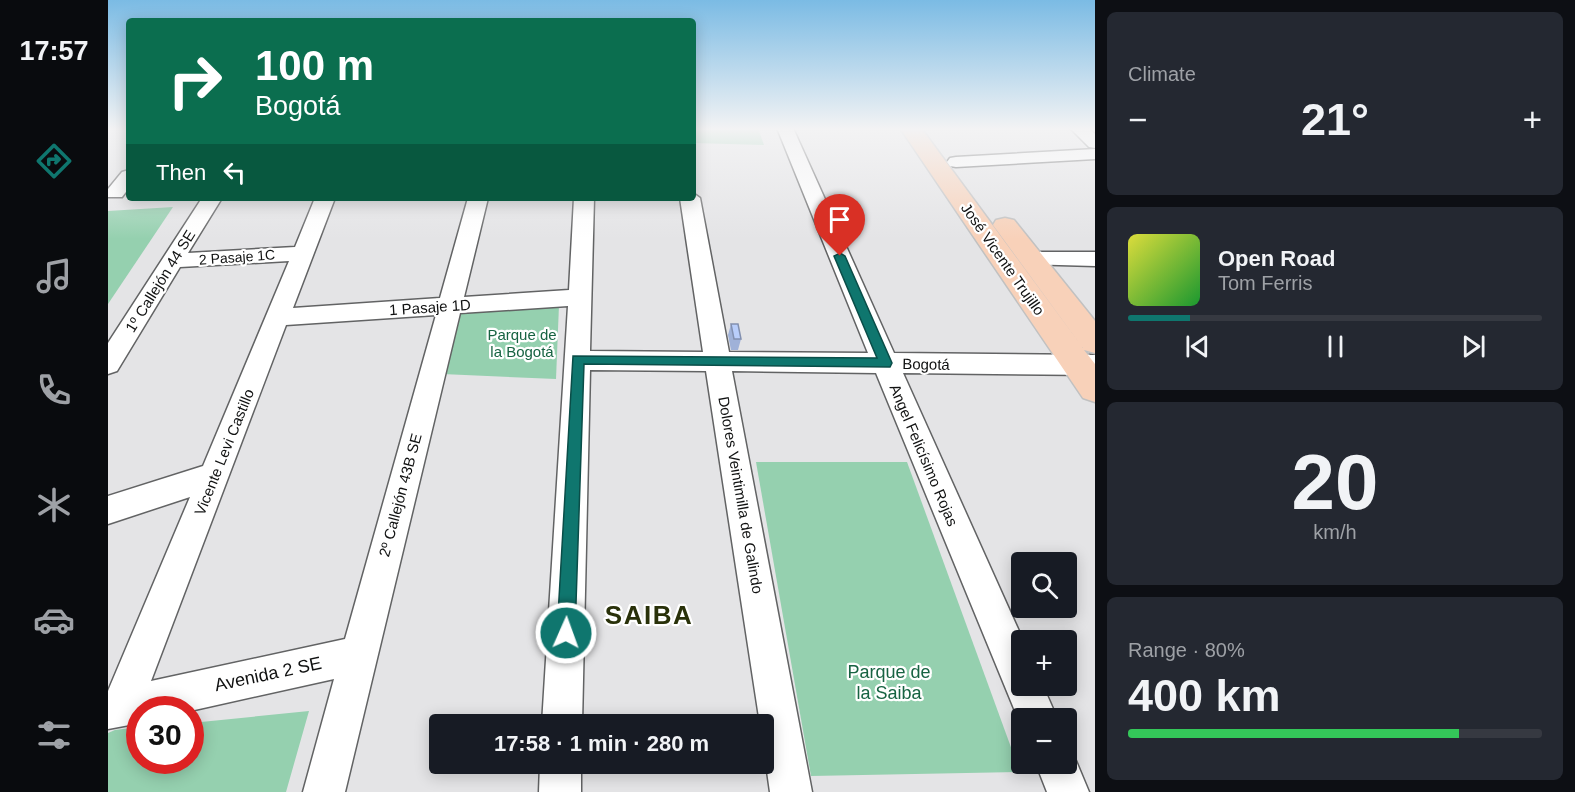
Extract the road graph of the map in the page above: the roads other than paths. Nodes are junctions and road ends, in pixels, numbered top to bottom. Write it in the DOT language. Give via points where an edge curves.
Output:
graph roads {
  1 [pos="801,165"];
  2 [pos="938,165"];
  3 [pos="958,165"];
  4 [pos="126,180"];
  5 [pos="115,193"];
  6 [pos="210,201"];
  7 [pos="325,201"];
  8 [pos="476,201"];
  9 [pos="584,201"];
  10 [pos="691,201"];
  11 [pos="304,253"];
  12 [pos="1030,259"];
  13 [pos="1095,259"];
  14 [pos="171,261"];
  15 [pos="580,297"];
  16 [pos="450,306"];
  17 [pos="279,316"];
  18 [pos="578,360"];
  19 [pos="718,361"];
  20 [pos="885,363"];
  21 [pos="108,364"];
  22 [pos="1091,366"];
  23 [pos="213,476"];
  24 [pos="108,510"];
  25 [pos="358,655"];
  26 [pos="1011,658"];
  27 [pos="115,708"];
  28 [pos="562,714"];
  29 [pos="561,774"];
  30 [pos="1060,774"];
  31 [pos="324,792"];
  32 [pos="560,792"];
  33 [pos="791,792"];
  34 [pos="1068,792"];
  1 -- 20 [label="street, Angel Felicísimo Rojas"];
  2 -- 22 [label="main road, José Vicente Trujillo"];
  3 -- 12 [label="main road, José Vicente Trujillo"];
  4 -- 5 [label="street"];
  6 -- 14 [label="street, 1º Callejón 44 SE"];
  7 -- 11 [label="street, Vicente Levi Castillo"];
  8 -- 16 [label="street, 2º Callejón 43B SE"];
  9 -- 15 [label="street"];
  10 -- 19 [label="street, Dolores Veintimilla de Galindo"];
  11 -- 14 [label="street, 2 Pasaje 1C"];
  11 -- 17 [label="street, Vicente Levi Castillo"];
  12 -- 13 [label="street"];
  12 -- 22 [label="main road, José Vicente Trujillo"];
  14 -- 21 [label="street, 1º Callejón 44 SE"];
  15 -- 16 [label="street, 1 Pasaje 1D"];
  15 -- 18 [label="street"];
  16 -- 17 [label="street, 1 Pasaje 1D"];
  16 -- 25 [label="street, 2º Callejón 43B SE"];
  17 -- 23 [label="street, Vicente Levi Castillo"];
  18 -- 19 [label="street, Bogotá"];
  18 -- 28 [label="street"];
  19 -- 20 [label="street, Bogotá"];
  19 -- 33 [label="street, Dolores Veintimilla de Galindo"];
  20 -- 22 [label="street, Bogotá"];
  20 -- 26 [label="street, Angel Felicísimo Rojas"];
  23 -- 24 [label="street"];
  23 -- 27 [label="street, Vicente Levi Castillo"];
  25 -- 27 [label="street, Avenida 2 SE"];
  25 -- 31 [label="street, 2º Callejón 43B SE"];
  29 -- 32 [label="street"];
  30 -- 34 [label="street"];
}
